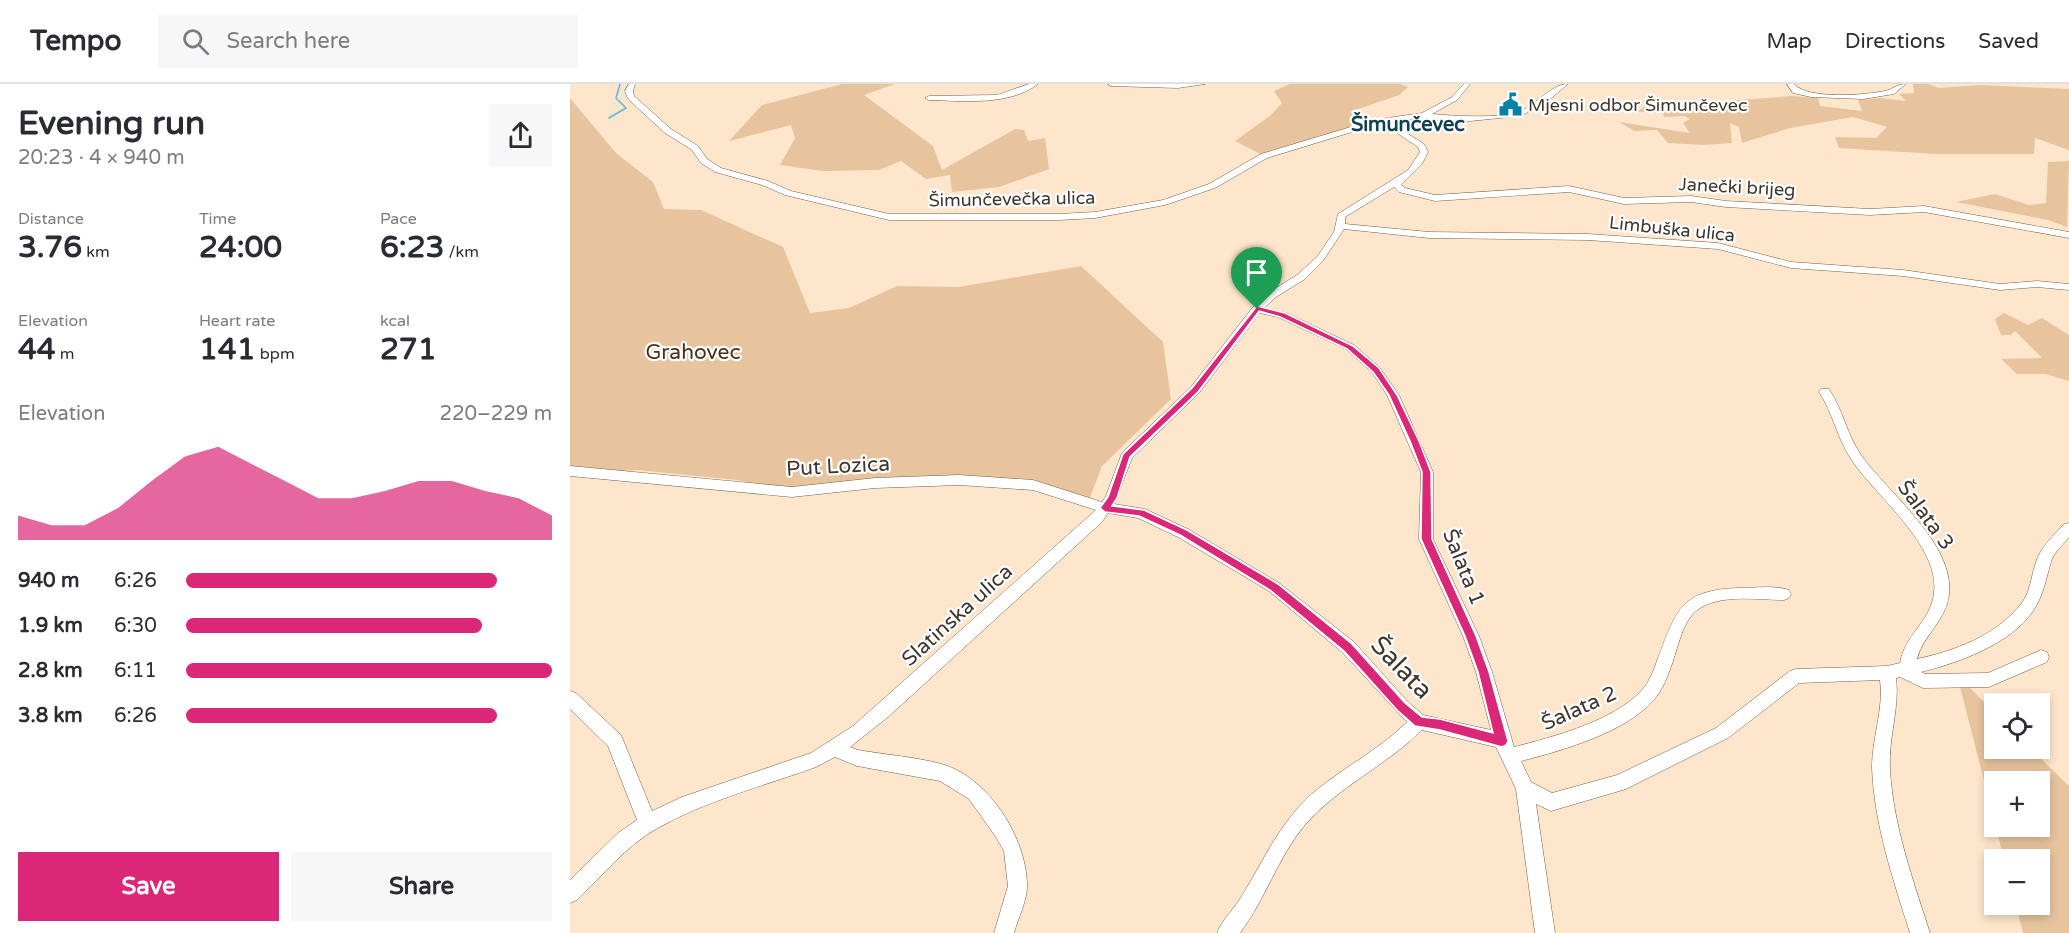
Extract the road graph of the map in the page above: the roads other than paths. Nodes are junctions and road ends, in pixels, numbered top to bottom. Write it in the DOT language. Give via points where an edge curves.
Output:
graph roads {
  1 [pos="632,84"];
  2 [pos="1035,84"];
  3 [pos="1111,84"];
  4 [pos="1202,84"];
  5 [pos="1467,84"];
  6 [pos="1565,84"];
  7 [pos="1790,84"];
  8 [pos="1903,84"];
  9 [pos="929,98"];
  10 [pos="1424,115"];
  11 [pos="1406,117"];
  12 [pos="1400,185"];
  13 [pos="1341,226"];
  14 [pos="2069,235"];
  15 [pos="2069,287"];
  16 [pos="1257,309"];
  17 [pos="1825,392"];
  18 [pos="570,471"];
  19 [pos="1105,508"];
  20 [pos="2069,528"];
  21 [pos="1784,594"];
  22 [pos="2041,657"];
  23 [pos="1899,670"];
  24 [pos="570,698"];
  25 [pos="1419,722"];
  26 [pos="834,748"];
  27 [pos="1505,749"];
  28 [pos="1525,788"];
  29 [pos="648,823"];
  30 [pos="570,894"];
  31 [pos="1004,933"];
  32 [pos="1227,933"];
  33 [pos="1545,933"];
  34 [pos="1920,933"];
  1 -- 11 [label="street, Šimunčevečka ulica" via="631,97 718,170 788,193 889,217 1059,217 1125,210 1212,186 1264,156 1289,147"];
  2 -- 9 [label="street" via="1014,95 995,98"];
  3 -- 4 [label="street"];
  5 -- 10 [label="street, Šimunčevečka ulica" via="1460,94"];
  6 -- 10 [label="street, Šimunčevečka ulica" via="1520,114 1470,119"];
  7 -- 8 [label="street" via="1796,91 1811,95 1863,97 1891,92"];
  10 -- 11 [label="street, Šimunčevečka ulica"];
  11 -- 12 [label="street" via="1401,133 1424,152"];
  12 -- 13 [label="street" via="1379,191 1346,211 1341,216"];
  12 -- 14 [label="street, Janečki brijeg" via="1435,198 1569,189 1624,201 1691,199 1870,212 1924,209"];
  13 -- 15 [label="street, Limbuška ulica" via="1429,236 1588,237 1718,246 1791,265 1903,273 2000,287"];
  13 -- 16 [label="street" via="1320,259"];
  16 -- 19 [label="street" via="1195,390 1126,456"];
  16 -- 27 [label="street, Šalata 1" via="1282,315 1350,347 1376,370 1393,395 1426,472 1426,539 1471,636"];
  17 -- 23 [label="street, Šalata 3" via="1856,457 1915,530 1941,574 1942,594 1937,611"];
  18 -- 19 [label="street, Put Lozica" via="792,492 875,483 959,480 1047,488"];
  19 -- 25 [label="street, Šalata" via="1151,518 1274,587 1348,647"];
  19 -- 26 [label="street, Slatinska ulica" via="891,704"];
  20 -- 23 [label="street" via="2046,555 2027,608 2000,633 1965,652"];
  21 -- 27 [label="street, Šalata 2" via="1700,600 1680,622 1658,679 1642,701 1616,719 1532,751"];
  22 -- 23 [label="street" via="1989,680 1923,681"];
  23 -- 28 [label="street" via="1796,676 1722,733 1620,783 1551,802"];
  23 -- 34 [label="street" via="1883,738 1881,780"];
  24 -- 29 [label="street" via="615,741"];
  25 -- 27 [label="street, Šalata" via="1440,725"];
  25 -- 32 [label="street" via="1392,748 1303,814"];
  26 -- 29 [label="street, Slatinska ulica" via="816,759 682,806"];
  26 -- 31 [label="street" via="857,758 943,772 975,793 1013,849 1018,886"];
  27 -- 28 [label="street"];
  28 -- 33 [label="street"];
  29 -- 30 [label="street, Slatinska ulica"];
}
